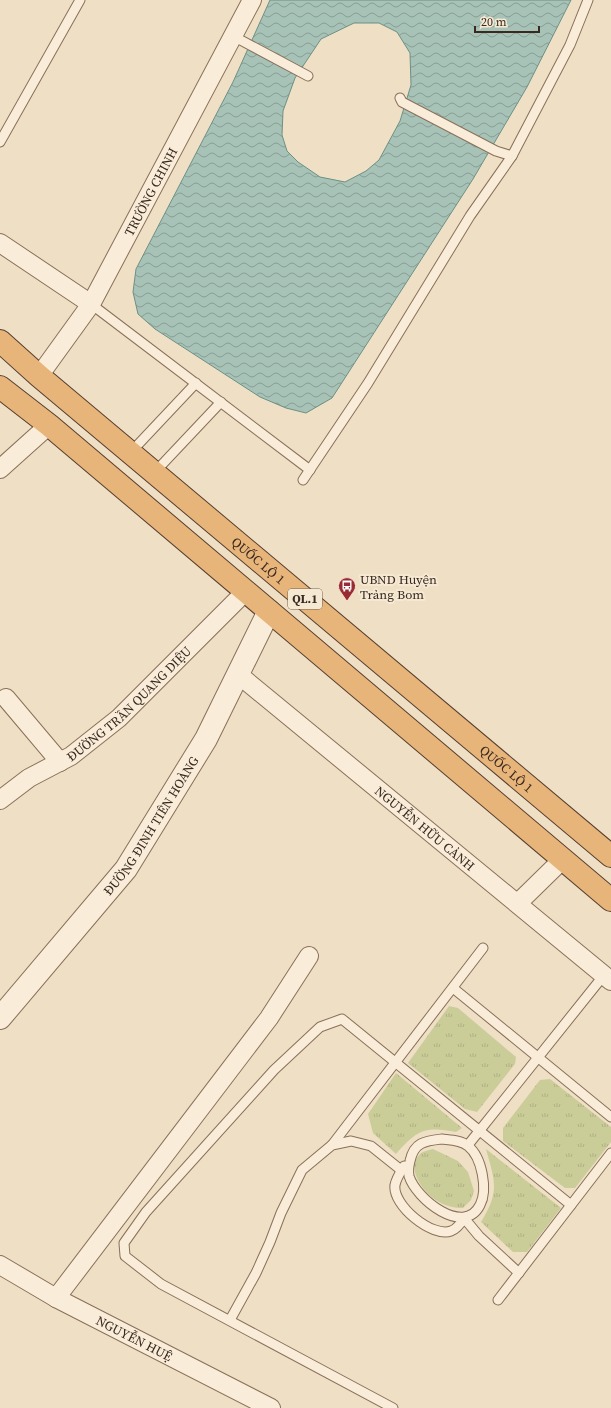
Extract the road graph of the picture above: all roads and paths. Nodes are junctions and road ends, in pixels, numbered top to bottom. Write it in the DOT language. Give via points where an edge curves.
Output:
graph roads {
  1 [pos="80,0"];
  2 [pos="252,0"];
  3 [pos="588,0"];
  4 [pos="240,40"];
  5 [pos="308,76"];
  6 [pos="401,100"];
  7 [pos="0,142"];
  8 [pos="512,156"];
  9 [pos="0,243"];
  10 [pos="91,304"];
  11 [pos="0,341"];
  12 [pos="39,376"];
  13 [pos="196,383"];
  14 [pos="0,387"];
  15 [pos="221,402"];
  16 [pos="49,425"];
  17 [pos="131,452"];
  18 [pos="0,469"];
  19 [pos="310,470"];
  20 [pos="154,473"];
  21 [pos="304,480"];
  22 [pos="246,591"];
  23 [pos="269,611"];
  24 [pos="239,675"];
  25 [pos="6,698"];
  26 [pos="60,762"];
  27 [pos="0,800"];
  28 [pos="611,856"];
  29 [pos="563,860"];
  30 [pos="611,900"];
  31 [pos="518,903"];
  32 [pos="483,948"];
  33 [pos="308,956"];
  34 [pos="609,975"];
  35 [pos="453,988"];
  36 [pos="0,1018"];
  37 [pos="539,1057"];
  38 [pos="396,1062"];
  39 [pos="611,1117"];
  40 [pos="480,1130"];
  41 [pos="332,1145"];
  42 [pos="468,1145"];
  43 [pos="413,1151"];
  44 [pos="611,1153"];
  45 [pos="401,1170"];
  46 [pos="571,1205"];
  47 [pos="464,1218"];
  48 [pos="0,1265"];
  49 [pos="518,1273"];
  50 [pos="56,1298"];
  51 [pos="498,1300"];
  52 [pos="230,1320"];
  53 [pos="271,1408"];
  54 [pos="393,1408"];
  1 -- 7 [label="lane"];
  2 -- 4 [label="street, TRƯỜNG CHINH"];
  3 -- 8 [label="lane" via="570,45"];
  4 -- 5 [label="lane"];
  4 -- 10 [label="street, TRƯỜNG CHINH"];
  6 -- 8 [label="lane" via="496,151"];
  8 -- 19 [label="lane" via="470,216 368,383"];
  9 -- 10 [label="street"];
  10 -- 12 [label="street, TRƯỜNG CHINH"];
  10 -- 13 [label="lane"];
  11 -- 12 [label="highway, QUỐC LỘ 1 / QL.1"];
  12 -- 17 [label="highway, QUỐC LỘ 1 / QL.1"];
  13 -- 15 [label="lane"];
  13 -- 17 [label="lane"];
  14 -- 16 [label="highway, QL.1"];
  15 -- 19 [label="lane"];
  15 -- 20 [label="lane"];
  16 -- 18 [label="street"];
  16 -- 22 [label="highway, QL.1"];
  17 -- 20 [label="highway, QUỐC LỘ 1 / QL.1"];
  19 -- 21 [label="lane"];
  20 -- 28 [label="highway, QUỐC LỘ 1 / QL.1"];
  22 -- 23 [label="highway, QL.1"];
  22 -- 26 [label="street, ĐƯỜNG TRẦN QUANG DIỆU" via="119,718"];
  23 -- 24 [label="street, ĐƯỜNG ĐINH TIÊN HOÀNG"];
  23 -- 29 [label="highway, QL.1"];
  24 -- 31 [label="street, NGUYỄN HỮU CẢNH"];
  24 -- 36 [label="street, ĐƯỜNG ĐINH TIÊN HOÀNG" via="206,739 126,869"];
  25 -- 26 [label="street"];
  26 -- 27 [label="street, ĐƯỜNG TRẦN QUANG DIỆU" via="29,778"];
  29 -- 30 [label="highway, QL.1"];
  29 -- 31 [label="street"];
  31 -- 34 [label="street, NGUYỄN HỮU CẢNH"];
  32 -- 35 [label="lane"];
  33 -- 50 [label="street" via="269,1018"];
  34 -- 37 [label="lane"];
  35 -- 37 [label="lane"];
  35 -- 38 [label="lane"];
  37 -- 39 [label="lane"];
  37 -- 40 [label="lane"];
  38 -- 40 [label="lane"];
  38 -- 41 [label="lane"];
  38 -- 52 [label="lane" via="342,1020 320,1027 268,1076 146,1212 124,1243 126,1256 161,1284"];
  40 -- 42 [label="lane"];
  40 -- 46 [label="lane"];
  41 -- 45 [label="lane" via="351,1141 371,1146"];
  41 -- 52 [label="lane" via="302,1170 256,1273"];
  42 -- 43 [label="lane" via="442,1139 421,1143"];
  42 -- 47 [label="lane" via="479,1164 485,1185 479,1208"];
  43 -- 45 [label="lane"];
  43 -- 47 [label="lane" via="409,1175 419,1194 441,1210"];
  44 -- 46 [label="lane"];
  45 -- 47 [label="lane" via="395,1185 396,1194 402,1206 425,1226 439,1232 452,1231"];
  46 -- 49 [label="lane"];
  47 -- 49 [label="lane"];
  48 -- 50 [label="street, NGUYỄN HUỆ"];
  49 -- 51 [label="lane"];
  50 -- 53 [label="street, NGUYỄN HUỆ"];
  52 -- 54 [label="lane"];
}
